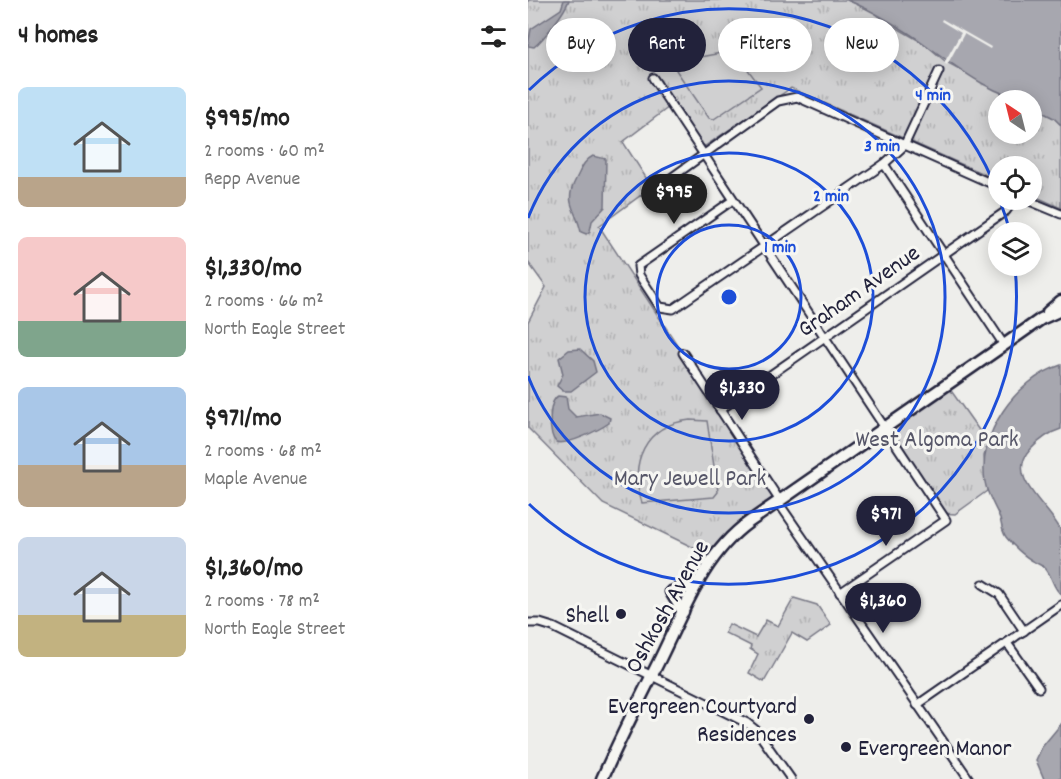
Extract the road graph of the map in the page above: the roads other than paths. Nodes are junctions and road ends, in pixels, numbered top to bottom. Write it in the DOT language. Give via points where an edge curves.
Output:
graph roads {
  1 [pos="939,71"];
  2 [pos="653,78"];
  3 [pos="904,146"];
  4 [pos="704,154"];
  5 [pos="884,164"];
  6 [pos="671,178"];
  7 [pos="988,182"];
  8 [pos="733,200"];
  9 [pos="1042,206"];
  10 [pos="1007,210"];
  11 [pos="1061,214"];
  12 [pos="764,246"];
  13 [pos="944,254"];
  14 [pos="1061,301"];
  15 [pos="1061,310"];
  16 [pos="1041,319"];
  17 [pos="824,337"];
  18 [pos="1004,345"];
  19 [pos="684,353"];
  20 [pos="720,410"];
  21 [pos="885,428"];
  22 [pos="779,501"];
  23 [pos="699,583"];
  24 [pos="983,584"];
  25 [pos="840,593"];
  26 [pos="1061,605"];
  27 [pos="683,612"];
  28 [pos="528,623"];
  29 [pos="1024,631"];
  30 [pos="1007,643"];
  31 [pos="652,674"];
  32 [pos="1039,688"];
  33 [pos="917,705"];
  34 [pos="602,779"];
  35 [pos="791,779"];
  36 [pos="969,779"];
  1 -- 3 [label="street"];
  2 -- 4 [label="street"];
  3 -- 4 [label="street" via="802,98 790,97 778,101"];
  3 -- 5 [label="street"];
  3 -- 7 [label="street"];
  4 -- 6 [label="street"];
  4 -- 8 [label="street"];
  5 -- 12 [label="street"];
  5 -- 13 [label="street"];
  8 -- 12 [label="street"];
  8 -- 12 [label="street" via="640,264 639,275 658,305 668,310"];
  9 -- 11 [label="street"];
  10 -- 13 [label="street, Graham Avenue"];
  12 -- 17 [label="street"];
  13 -- 17 [label="street, Graham Avenue"];
  13 -- 18 [label="street"];
  14 -- 16 [label="main road, Oshkosh Avenue"];
  15 -- 16 [label="main road, Oshkosh Avenue"];
  16 -- 18 [label="main road, Oshkosh Avenue"];
  17 -- 20 [label="street, Graham Avenue"];
  17 -- 21 [label="street"];
  18 -- 21 [label="main road, Oshkosh Avenue"];
  19 -- 20 [label="street"];
  20 -- 22 [label="street"];
  21 -- 22 [label="main road, Oshkosh Avenue"];
  21 -- 25 [label="street" via="946,520"];
  22 -- 23 [label="main road, Oshkosh Avenue" via="730,536"];
  22 -- 25 [label="street"];
  23 -- 27 [label="main road, Oshkosh Avenue"];
  23 -- 27 [label="main road" via="670,592"];
  24 -- 29 [label="street" via="999,594"];
  25 -- 33 [label="street"];
  26 -- 29 [label="street"];
  27 -- 31 [label="main road, Oshkosh Avenue"];
  28 -- 31 [label="street" via="553,627"];
  29 -- 30 [label="street"];
  30 -- 32 [label="street"];
  30 -- 33 [label="street"];
  31 -- 34 [label="main road, Oshkosh Avenue"];
  31 -- 35 [label="street" via="753,726"];
  33 -- 36 [label="street"];
}
